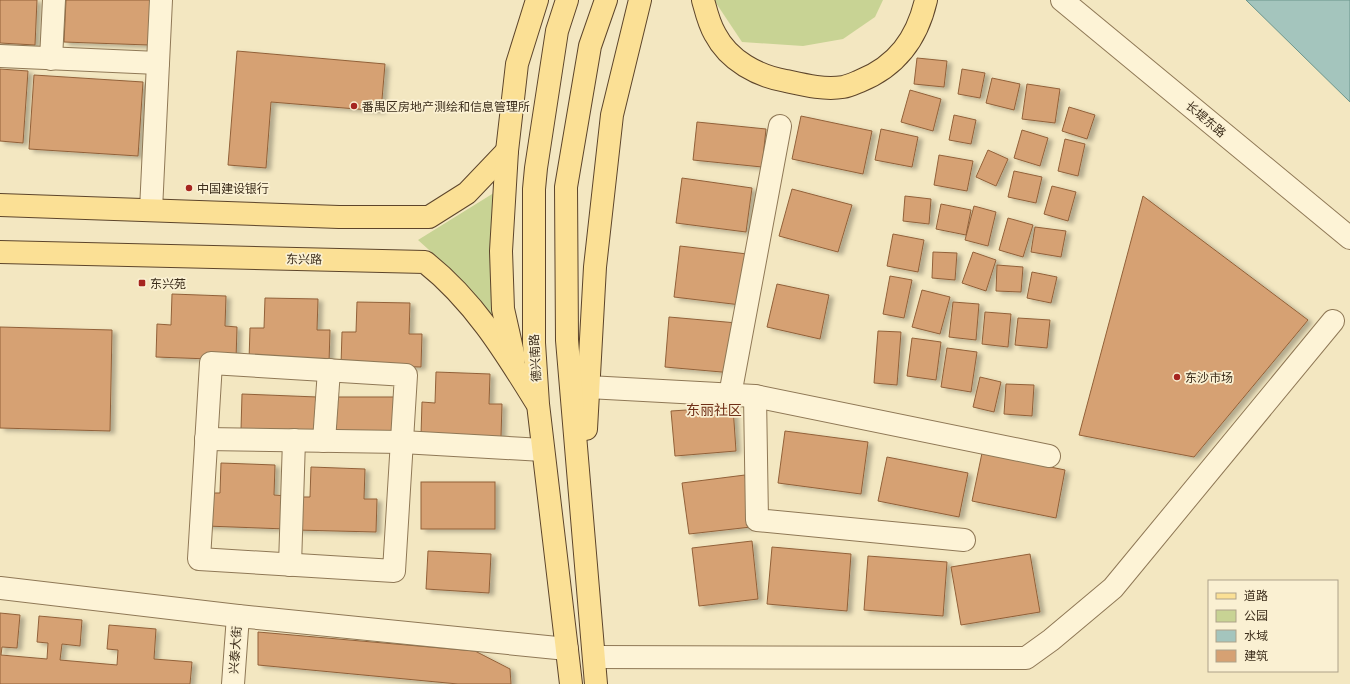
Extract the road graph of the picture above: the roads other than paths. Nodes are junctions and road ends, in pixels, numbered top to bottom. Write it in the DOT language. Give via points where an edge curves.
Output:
graph roads {
  1 [pos="54,0"];
  2 [pos="161,0"];
  3 [pos="537,0"];
  4 [pos="567,0"];
  5 [pos="606,0"];
  6 [pos="640,0"];
  7 [pos="703,0"];
  8 [pos="926,0"];
  9 [pos="1062,0"];
  10 [pos="0,56"];
  11 [pos="51,59"];
  12 [pos="158,64"];
  13 [pos="780,126"];
  14 [pos="507,151"];
  15 [pos="0,205"];
  16 [pos="151,210"];
  17 [pos="1350,238"];
  18 [pos="0,252"];
  19 [pos="1333,321"];
  20 [pos="516,369"];
  21 [pos="329,370"];
  22 [pos="588,387"];
  23 [pos="730,395"];
  24 [pos="755,396"];
  25 [pos="538,404"];
  26 [pos="206,439"];
  27 [pos="294,440"];
  28 [pos="324,441"];
  29 [pos="402,442"];
  30 [pos="543,450"];
  31 [pos="1049,456"];
  32 [pos="581,508"];
  33 [pos="964,540"];
  34 [pos="290,565"];
  35 [pos="0,588"];
  36 [pos="238,616"];
  37 [pos="567,649"];
  38 [pos="594,657"];
  39 [pos="233,684"];
  40 [pos="571,684"];
  41 [pos="596,684"];
  1 -- 11 [label="street"];
  2 -- 12 [label="street"];
  3 -- 14 [label="main road" via="517,64"];
  4 -- 25 [label="main road, 德兴南路" via="557,31 534,189 534,343"];
  5 -- 32 [label="main road" via="590,46 566,187 567,340"];
  6 -- 22 [label="main road" via="612,115 595,267"];
  7 -- 8 [label="main road" via="715,35 746,68 775,79 822,87 843,87 869,77 900,56 913,36"];
  9 -- 17 [label="street, 长堤东路"];
  10 -- 11 [label="street"];
  11 -- 12 [label="street"];
  12 -- 16 [label="street"];
  13 -- 23 [label="street"];
  14 -- 16 [label="main road" via="467,193 429,216 339,217"];
  14 -- 20 [label="main road" via="501,251 503,309"];
  15 -- 16 [label="main road"];
  18 -- 20 [label="main road, 东兴路" via="425,262 443,276 468,302"];
  19 -- 38 [label="street" via="1112,588 1026,658"];
  20 -- 25 [label="main road, 东兴路"];
  21 -- 26 [label="street" via="211,363"];
  21 -- 28 [label="street"];
  21 -- 29 [label="street" via="406,375"];
  22 -- 23 [label="street"];
  22 -- 32 [label="main road"];
  23 -- 24 [label="street"];
  24 -- 31 [label="street"];
  24 -- 33 [label="street" via="757,520"];
  25 -- 30 [label="main road, 德兴南路"];
  26 -- 27 [label="street"];
  26 -- 34 [label="street" via="199,559"];
  27 -- 28 [label="street"];
  27 -- 34 [label="street"];
  28 -- 29 [label="street"];
  29 -- 30 [label="street"];
  29 -- 34 [label="street" via="394,571"];
  30 -- 37 [label="main road, 德兴南路"];
  32 -- 38 [label="main road"];
  35 -- 36 [label="street"];
  36 -- 37 [label="street"];
  36 -- 39 [label="street, 兴泰大街"];
  37 -- 40 [label="main road, 德兴南路"];
  38 -- 41 [label="main road"];
}
